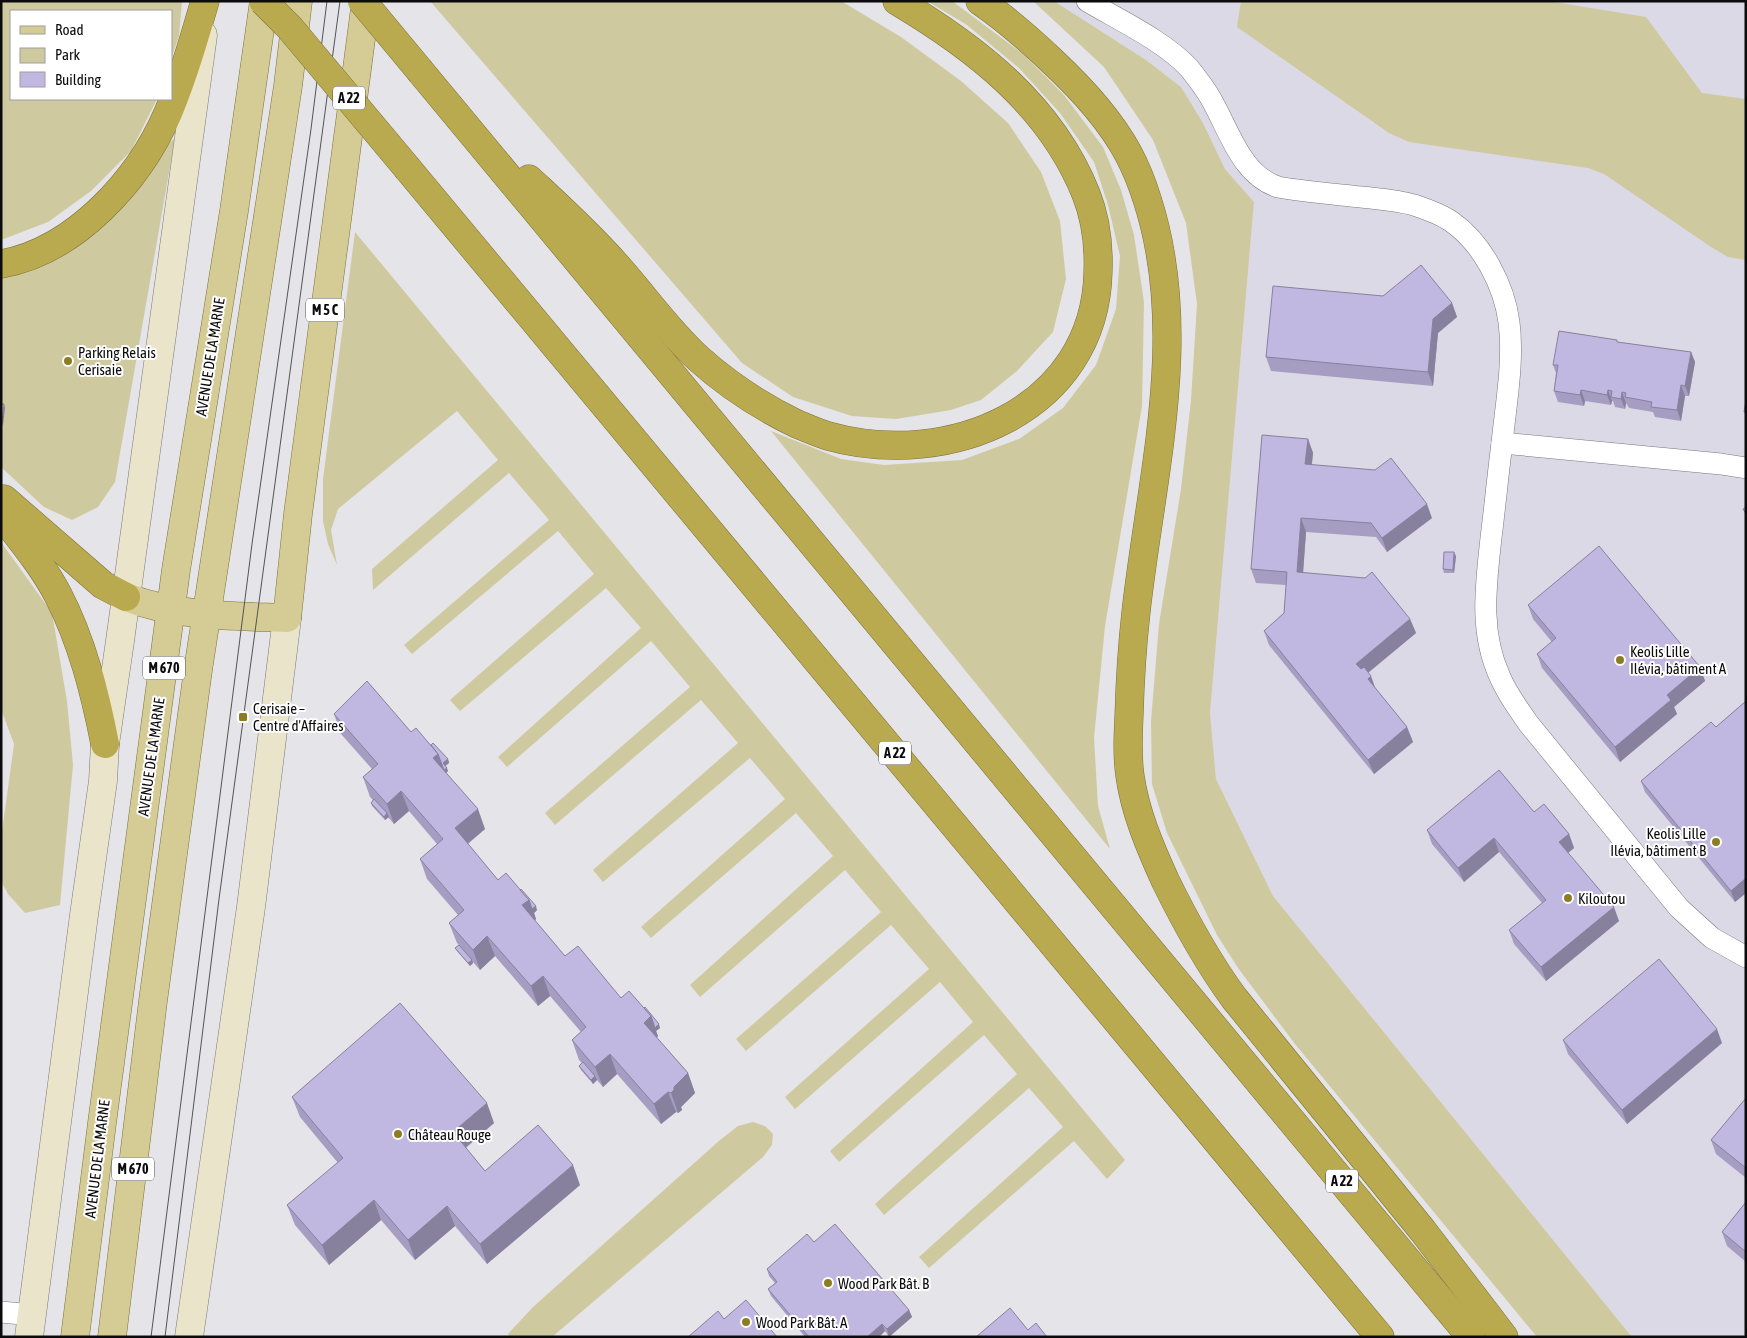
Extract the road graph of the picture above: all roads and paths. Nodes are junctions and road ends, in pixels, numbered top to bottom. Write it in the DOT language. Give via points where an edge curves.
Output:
graph roads {
  1 [pos="206,1"];
  2 [pos="263,1"];
  3 [pos="268,1"];
  4 [pos="298,1"];
  5 [pos="364,1"];
  6 [pos="897,1"];
  7 [pos="980,1"];
  8 [pos="1087,1"];
  9 [pos="290,28"];
  10 [pos="466,125"];
  11 [pos="1,264"];
  12 [pos="1502,442"];
  13 [pos="1746,468"];
  14 [pos="1,496"];
  15 [pos="1,514"];
  16 [pos="126,597"];
  17 [pos="172,611"];
  18 [pos="207,616"];
  19 [pos="287,618"];
  20 [pos="104,744"];
  21 [pos="1746,957"];
  22 [pos="1,1312"];
  23 [pos="31,1326"];
  24 [pos="75,1337"];
  25 [pos="112,1337"];
  26 [pos="189,1337"];
  27 [pos="1380,1337"];
  28 [pos="1472,1337"];
  29 [pos="1504,1337"];
  1 -- 11 [label="highway" via="168,114 127,182 70,235 36,253"];
  1 -- 16 [label="street"];
  2 -- 9 [label="highway, bridge"];
  2 -- 17 [label="main road, AVENUE DE LA MARNE / M 670"];
  3 -- 9 [label="highway, A 22, bridge"];
  4 -- 18 [label="main road, M 670" via="288,86"];
  5 -- 10 [label="highway, A 22, bridge"];
  5 -- 19 [label="main road, M 5 C"];
  6 -- 10 [label="highway" via="977,55 1030,104 1058,140 1079,177 1097,235 1095,304 1088,332 1063,375 1021,412 966,435 936,442 898,445 861,443 827,436 761,405 698,358 590,237"];
  7 -- 29 [label="highway" via="1029,39 1085,93 1118,135 1141,180 1158,236 1165,288 1165,391 1133,634 1128,757 1132,790 1146,835 1176,902 1220,979"];
  8 -- 12 [label="street" via="1176,56 1187,67 1204,87 1244,160 1264,181 1278,187 1412,204 1452,222 1467,236 1499,286 1509,321 1510,355"];
  9 -- 27 [label="highway, A 22, bridge"];
  10 -- 28 [label="highway, A 22"];
  12 -- 13 [label="street"];
  12 -- 21 [label="street" via="1485,599 1488,637 1499,676 1528,723 1675,904 1712,938"];
  14 -- 16 [label="highway" via="103,585"];
  15 -- 20 [label="highway" via="48,577 66,611 97,707"];
  16 -- 17 [label="main road"];
  16 -- 20 [label="street"];
  17 -- 18 [label="main road"];
  17 -- 24 [label="main road, AVENUE DE LA MARNE / M 670"];
  18 -- 19 [label="main road"];
  18 -- 25 [label="main road, M 670" via="153,1001"];
  19 -- 26 [label="street, M 5 C" via="251,907"];
  20 -- 23 [label="street" via="103,781"];
  22 -- 23 [label="street"];
}
